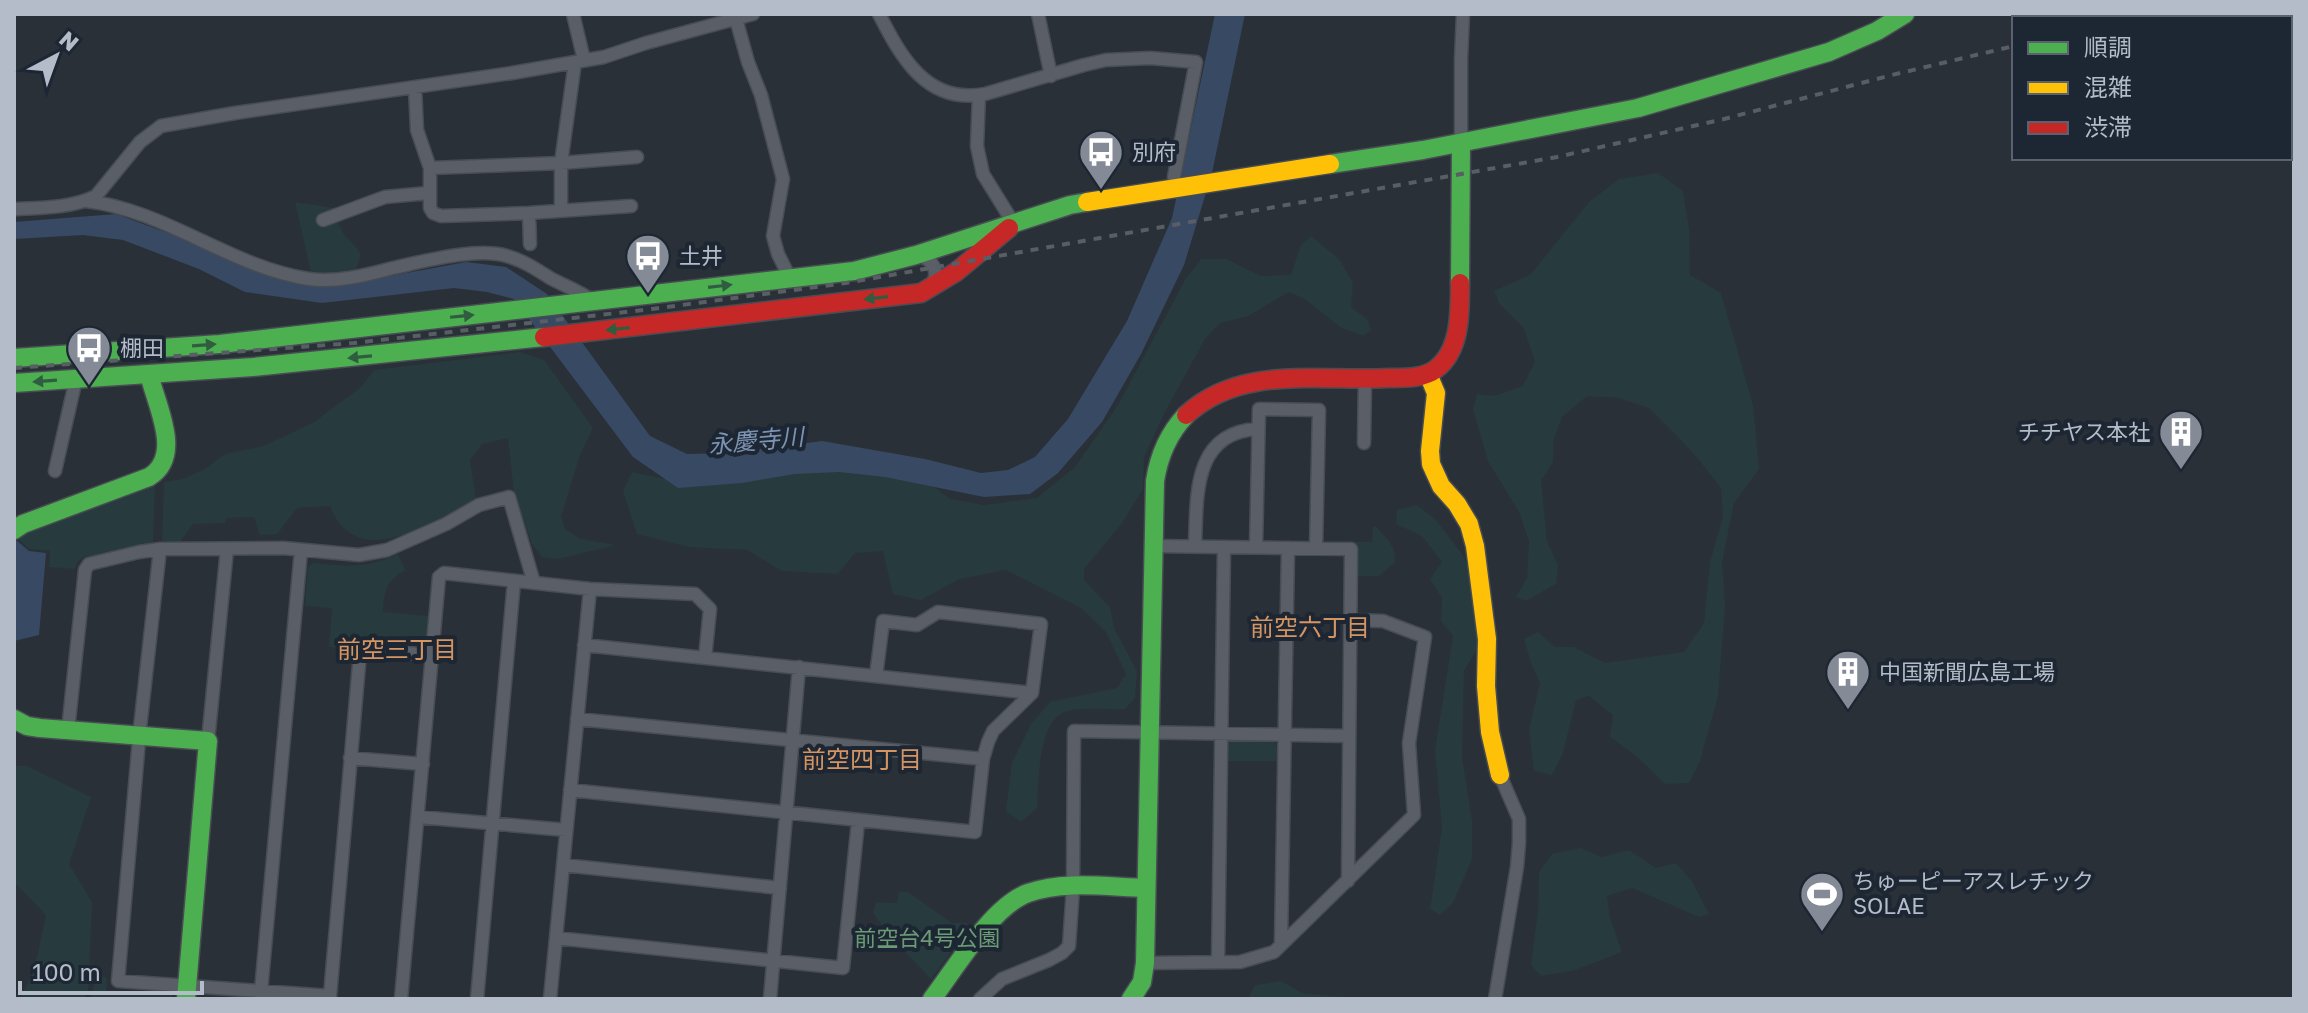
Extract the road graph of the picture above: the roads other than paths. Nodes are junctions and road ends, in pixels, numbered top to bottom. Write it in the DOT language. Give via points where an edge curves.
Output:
graph roads {
  1 [pos="573,14"];
  2 [pos="753,14"];
  3 [pos="879,14"];
  4 [pos="1038,14"];
  5 [pos="1463,14"];
  6 [pos="1905,14"];
  7 [pos="736,19"];
  8 [pos="580,61"];
  9 [pos="1051,76"];
  10 [pos="415,88"];
  11 [pos="979,95"];
  12 [pos="1461,143"];
  13 [pos="637,157"];
  14 [pos="561,163"];
  15 [pos="430,168"];
  16 [pos="1171,184"];
  17 [pos="428,193"];
  18 [pos="86,201"];
  19 [pos="631,206"];
  20 [pos="14,209"];
  21 [pos="561,211"];
  22 [pos="529,213"];
  23 [pos="323,220"];
  24 [pos="1014,224"];
  25 [pos="530,244"];
  26 [pos="916,255"];
  27 [pos="790,278"];
  28 [pos="921,293"];
  29 [pos="593,301"];
  30 [pos="14,358"];
  31 [pos="149,374"];
  32 [pos="1428,374"];
  33 [pos="76,379"];
  34 [pos="1365,380"];
  35 [pos="14,383"];
  36 [pos="1258,429"];
  37 [pos="1364,443"];
  38 [pos="55,471"];
  39 [pos="14,530"];
  40 [pos="1153,546"];
  41 [pos="1195,546"];
  42 [pos="1224,547"];
  43 [pos="1256,547"];
  44 [pos="1288,548"];
  45 [pos="1316,548"];
  46 [pos="160,549"];
  47 [pos="227,549"];
  48 [pos="301,550"];
  49 [pos="514,581"];
  50 [pos="534,583"];
  51 [pos="590,589"];
  52 [pos="1350,620"];
  53 [pos="584,645"];
  54 [pos="433,655"];
  55 [pos="705,658"];
  56 [pos="799,667"];
  57 [pos="876,676"];
  58 [pos="1032,693"];
  59 [pos="14,719"];
  60 [pos="577,719"];
  61 [pos="68,730"];
  62 [pos="1149,733"];
  63 [pos="1222,733"];
  64 [pos="1285,735"];
  65 [pos="139,736"];
  66 [pos="1349,736"];
  67 [pos="208,741"];
  68 [pos="793,741"];
  69 [pos="350,758"];
  70 [pos="983,759"];
  71 [pos="423,764"];
  72 [pos="1500,775"];
  73 [pos="570,790"];
  74 [pos="786,813"];
  75 [pos="419,817"];
  76 [pos="858,822"];
  77 [pos="492,823"];
  78 [pos="566,830"];
  79 [pos="563,865"];
  80 [pos="1348,881"];
  81 [pos="780,888"];
  82 [pos="1073,888"];
  83 [pos="1146,888"];
  84 [pos="556,938"];
  85 [pos="1281,943"];
  86 [pos="773,961"];
  87 [pos="1218,962"];
  88 [pos="1145,963"];
  89 [pos="261,991"];
  90 [pos="186,992"];
  91 [pos="401,999"];
  92 [pos="477,999"];
  93 [pos="550,999"];
  94 [pos="770,999"];
  95 [pos="932,999"];
  96 [pos="980,999"];
  97 [pos="1131,999"];
  98 [pos="1495,999"];
  1 -- 8 [label="street"];
  2 -- 7 [label="street"];
  3 -- 11 [label="street" via="902,57 924,80 954,94"];
  4 -- 9 [label="street"];
  5 -- 12 [label="street"];
  6 -- 12 [label="street" via="1829,52 1685,95"];
  7 -- 8 [label="street"];
  7 -- 27 [label="street" via="783,179 773,236"];
  8 -- 10 [label="street"];
  8 -- 14 [label="street"];
  9 -- 11 [label="street"];
  9 -- 16 [label="street" via="1117,59 1196,62"];
  10 -- 15 [label="street" via="417,130"];
  10 -- 18 [label="street" via="161,126"];
  11 -- 24 [label="street" via="977,146 983,174"];
  12 -- 16 [label="street" via="1218,183"];
  12 -- 32 [label="street" via="1458,329 1451,350"];
  13 -- 14 [label="street"];
  14 -- 15 [label="street"];
  14 -- 21 [label="street"];
  15 -- 17 [label="street"];
  16 -- 24 [label="street" via="1070,205"];
  17 -- 22 [label="street" via="430,208 441,216"];
  17 -- 23 [label="street" via="385,197"];
  18 -- 20 [label="street"];
  18 -- 29 [label="street" via="122,207 279,272 313,279 362,276 482,253 533,266"];
  19 -- 21 [label="street"];
  21 -- 22 [label="street"];
  22 -- 25 [label="street"];
  24 -- 26 [label="street"];
  24 -- 28 [label="street" via="962,270"];
  26 -- 27 [label="street" via="854,271"];
  26 -- 28 [label="street" via="927,258 936,276"];
  29 -- 27 [label="street, one-way"];
  28 -- 31 [label="street, one-way" via="525,340"];
  30 -- 29 [label="street, one-way" via="220,344"];
  31 -- 33 [label="street"];
  31 -- 39 [label="street" via="167,442 162,468"];
  32 -- 34 [label="street"];
  32 -- 72 [label="street" via="1436,393 1431,464 1469,524 1475,546 1487,639 1490,732"];
  33 -- 35 [label="street, one-way"];
  33 -- 38 [label="street"];
  34 -- 37 [label="street"];
  34 -- 40 [label="street" via="1244,383 1203,401 1162,452 1155,477"];
  36 -- 41 [label="street" via="1230,435 1205,462 1197,485"];
  36 -- 43 [label="street"];
  36 -- 45 [label="street" via="1259,409 1319,410"];
  40 -- 41 [label="street"];
  40 -- 62 [label="street"];
  41 -- 42 [label="street"];
  42 -- 43 [label="street"];
  42 -- 63 [label="street"];
  43 -- 44 [label="street"];
  44 -- 45 [label="street"];
  44 -- 64 [label="street"];
  45 -- 52 [label="street" via="1351,549"];
  46 -- 47 [label="street"];
  46 -- 61 [label="street" via="89,564 85,570"];
  46 -- 65 [label="street"];
  47 -- 48 [label="street"];
  47 -- 67 [label="street"];
  48 -- 50 [label="street" via="359,555 387,550 479,505 509,497"];
  48 -- 89 [label="street"];
  49 -- 50 [label="street"];
  49 -- 54 [label="street" via="444,573 439,577"];
  49 -- 77 [label="street"];
  50 -- 51 [label="street"];
  51 -- 53 [label="street"];
  51 -- 55 [label="street" via="695,594 710,609"];
  52 -- 66 [label="street"];
  52 -- 80 [label="street" via="1383,621 1425,637 1409,743 1414,815"];
  53 -- 55 [label="street"];
  53 -- 60 [label="street"];
  54 -- 69 [label="street" via="360,653"];
  54 -- 71 [label="street"];
  55 -- 56 [label="street"];
  56 -- 57 [label="street"];
  56 -- 68 [label="street"];
  57 -- 58 [label="street"];
  57 -- 58 [label="street" via="883,621 917,625 938,612 1041,624"];
  58 -- 70 [label="street" via="993,731"];
  59 -- 61 [label="street" via="27,726"];
  60 -- 68 [label="street"];
  60 -- 73 [label="street"];
  61 -- 65 [label="street"];
  62 -- 63 [label="street"];
  62 -- 82 [label="street" via="1074,731"];
  62 -- 83 [label="street"];
  63 -- 64 [label="street"];
  63 -- 87 [label="street"];
  64 -- 66 [label="street"];
  64 -- 85 [label="street"];
  65 -- 67 [label="street"];
  65 -- 90 [label="street" via="118,981"];
  66 -- 80 [label="street"];
  67 -- 90 [label="street"];
  68 -- 70 [label="street"];
  68 -- 74 [label="street"];
  69 -- 71 [label="street"];
  69 -- 89 [label="street" via="330,996"];
  70 -- 76 [label="street" via="975,832"];
  71 -- 75 [label="street"];
  72 -- 98 [label="street" via="1519,819 1519,843"];
  73 -- 74 [label="street"];
  73 -- 78 [label="street"];
  74 -- 76 [label="street"];
  74 -- 81 [label="street"];
  75 -- 77 [label="street"];
  75 -- 91 [label="street"];
  76 -- 86 [label="street" via="843,968"];
  77 -- 78 [label="street"];
  77 -- 92 [label="street"];
  78 -- 79 [label="street"];
  79 -- 81 [label="street"];
  79 -- 84 [label="street"];
  80 -- 85 [label="street"];
  81 -- 86 [label="street"];
  82 -- 83 [label="street"];
  82 -- 95 [label="street" via="1028,892 1003,908"];
  82 -- 96 [label="street" via="1069,946 1002,979"];
  83 -- 88 [label="street"];
  84 -- 86 [label="street"];
  84 -- 93 [label="street"];
  85 -- 87 [label="street" via="1274,952"];
  86 -- 94 [label="street"];
  87 -- 88 [label="street"];
  88 -- 97 [label="street" via="1144,980"];
  89 -- 90 [label="street"];
}
